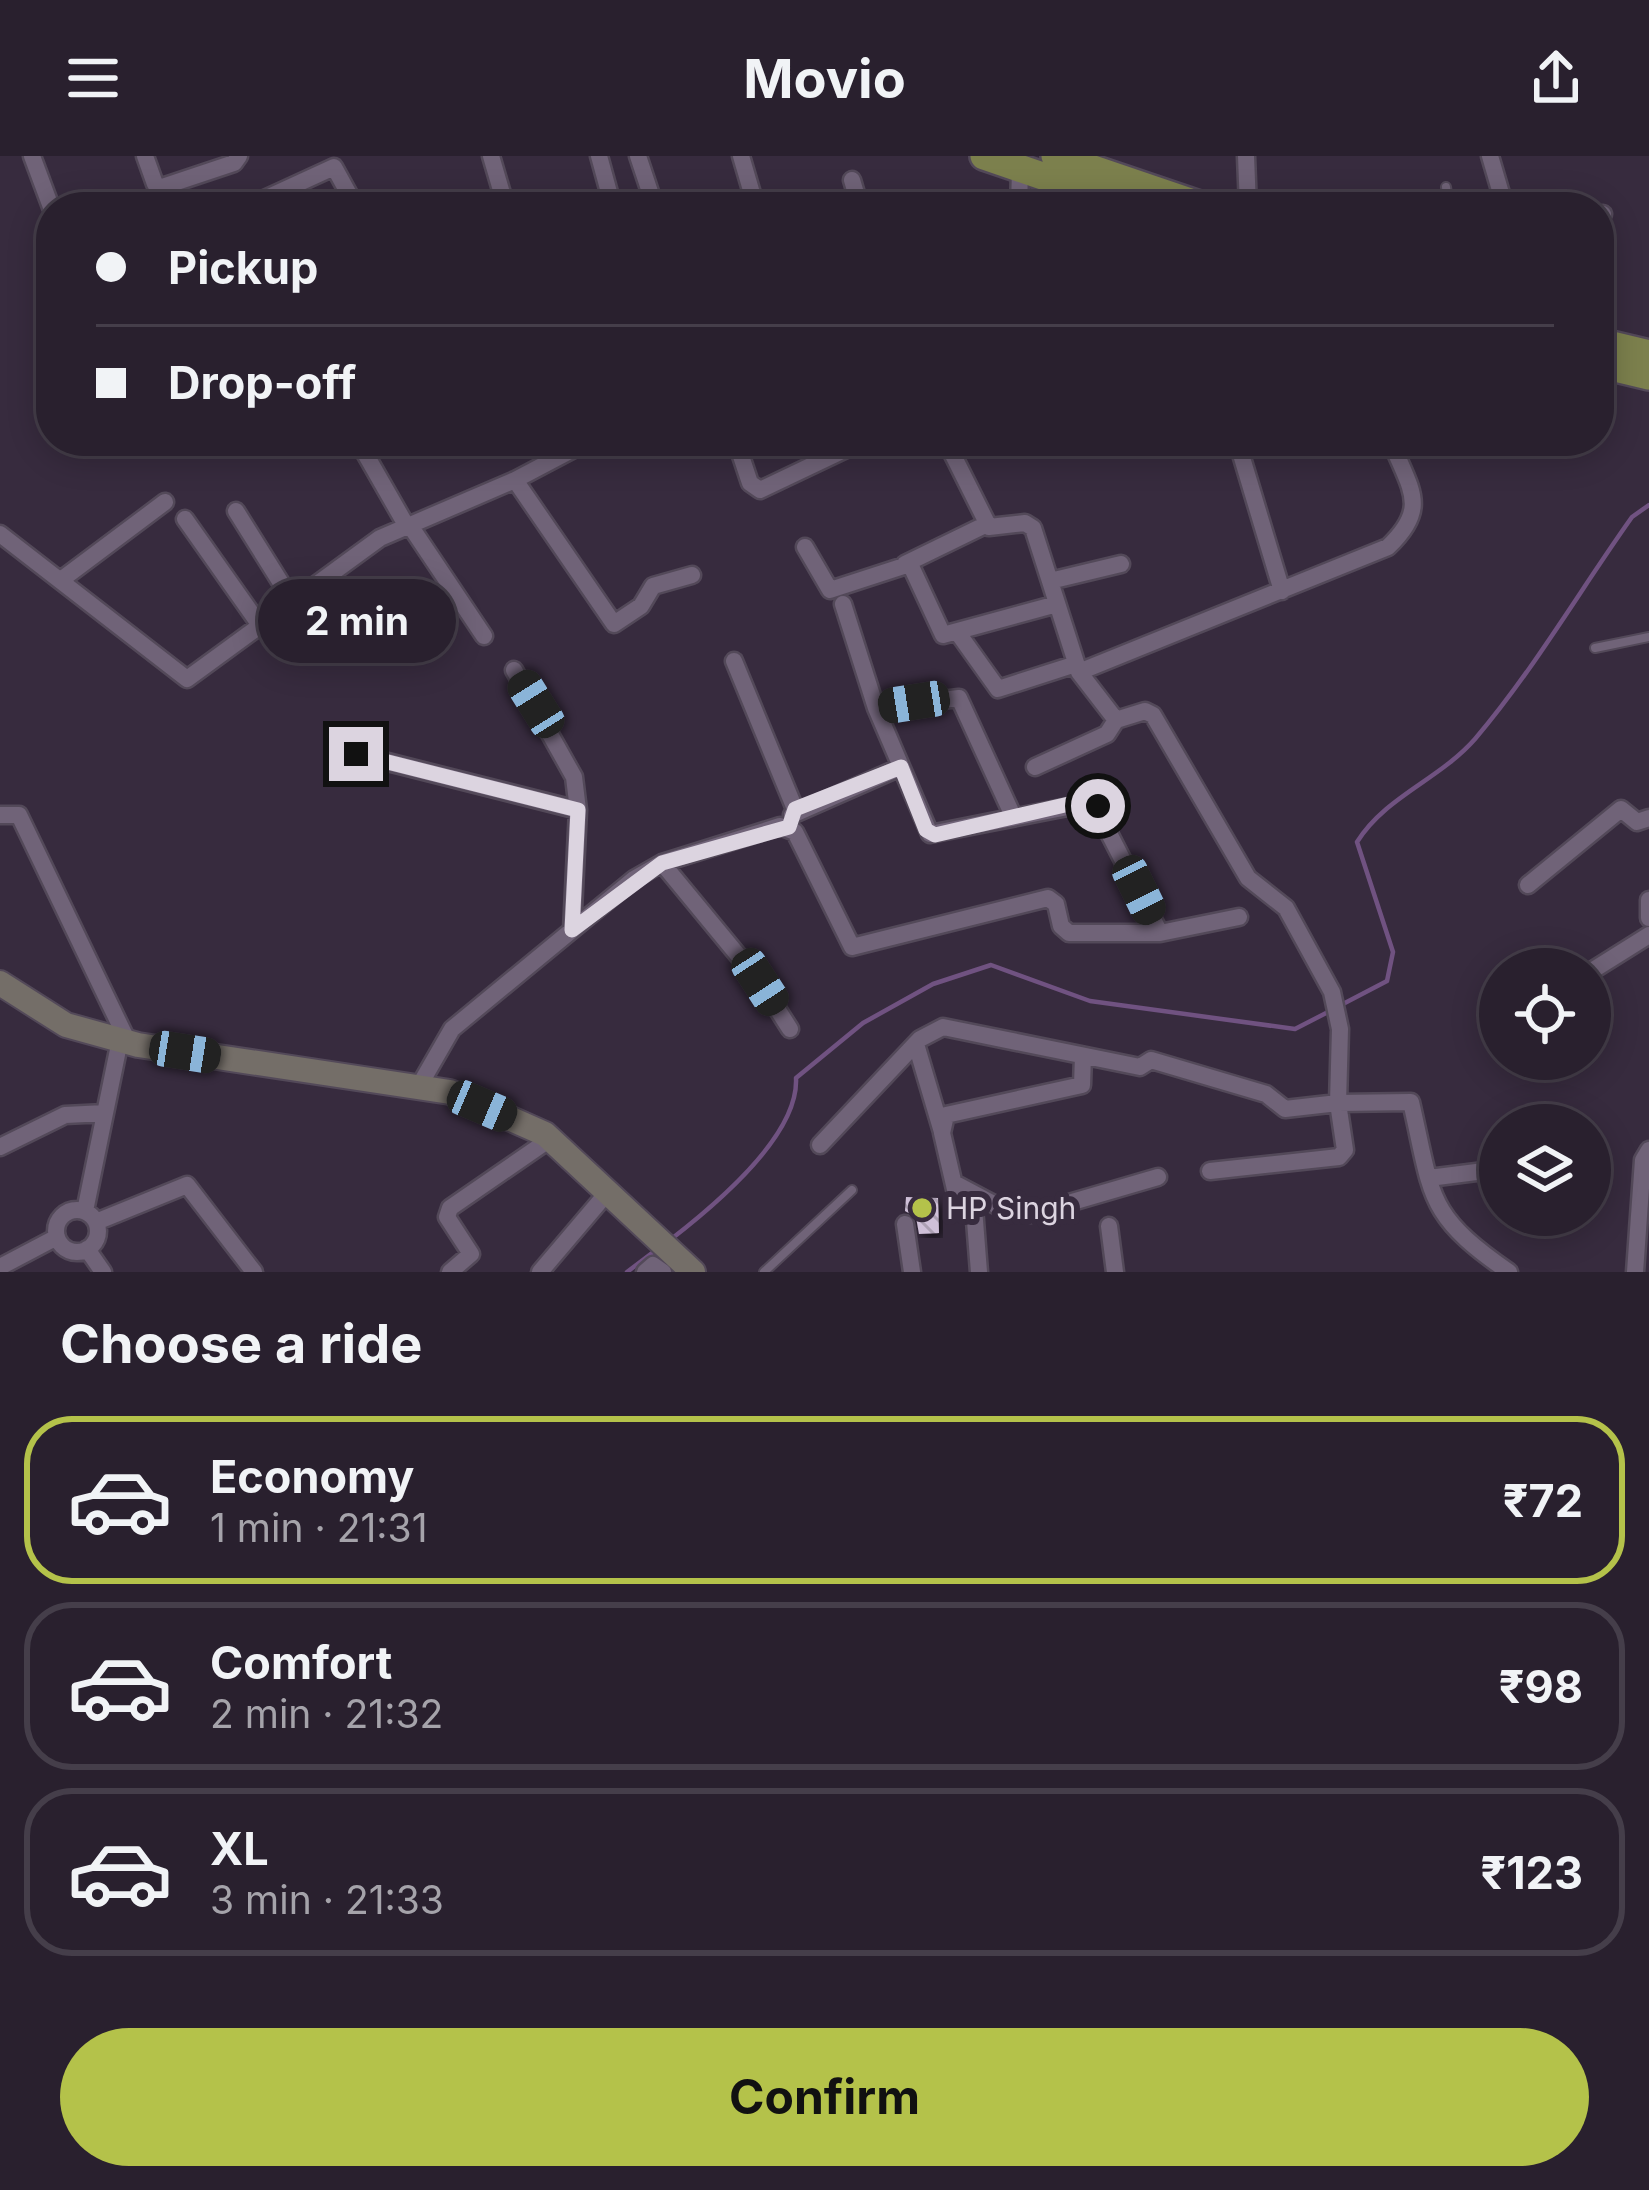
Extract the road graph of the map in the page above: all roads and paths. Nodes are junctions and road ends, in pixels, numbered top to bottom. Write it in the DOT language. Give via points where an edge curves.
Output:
graph roads {
  1 [pos="32,156"];
  2 [pos="145,156"];
  3 [pos="239,156"];
  4 [pos="599,156"];
  5 [pos="638,156"];
  6 [pos="741,156"];
  7 [pos="984,156"];
  8 [pos="1055,156"];
  9 [pos="1246,156"];
  10 [pos="1490,156"];
  11 [pos="495,157"];
  12 [pos="1085,161"];
  13 [pos="1020,169"];
  14 [pos="852,180"];
  15 [pos="158,186"];
  16 [pos="1446,187"];
  17 [pos="45,192"];
  18 [pos="159,192"];
  19 [pos="280,192"];
  20 [pos="348,192"];
  21 [pos="503,192"];
  22 [pos="609,192"];
  23 [pos="650,192"];
  24 [pos="752,192"];
  25 [pos="856,192"];
  26 [pos="1019,192"];
  27 [pos="1088,192"];
  28 [pos="1166,192"];
  29 [pos="1247,192"];
  30 [pos="1447,192"];
  31 [pos="1501,192"];
  32 [pos="1614,346"];
  33 [pos="1649,354"];
  34 [pos="1614,368"];
  35 [pos="1649,376"];
  36 [pos="367,456"];
  37 [pos="561,456"];
  38 [pos="741,456"];
  39 [pos="813,456"];
  40 [pos="953,456"];
  41 [pos="1242,456"];
  42 [pos="1397,456"];
  43 [pos="515,480"];
  44 [pos="165,502"];
  45 [pos="236,511"];
  46 [pos="185,519"];
  47 [pos="986,524"];
  48 [pos="408,525"];
  49 [pos="0,534"];
  50 [pos="805,547"];
  51 [pos="905,564"];
  52 [pos="1121,564"];
  53 [pos="692,575"];
  54 [pos="61,580"];
  55 [pos="1050,581"];
  56 [pos="1282,591"];
  57 [pos="291,599"];
  58 [pos="843,604"];
  59 [pos="1057,604"];
  60 [pos="259,624"];
  61 [pos="958,633"];
  62 [pos="484,636"];
  63 [pos="1649,637"];
  64 [pos="1595,648"];
  65 [pos="734,662"];
  66 [pos="1077,668"];
  67 [pos="514,670"];
  68 [pos="876,707"];
  69 [pos="1116,720"];
  70 [pos="356,754"];
  71 [pos="901,767"];
  72 [pos="1035,767"];
  73 [pos="578,810"];
  74 [pos="0,815"];
  75 [pos="1013,816"];
  76 [pos="792,818"];
  77 [pos="1649,818"];
  78 [pos="662,863"];
  79 [pos="1528,884"];
  80 [pos="1649,900"];
  81 [pos="1239,917"];
  82 [pos="1649,918"];
  83 [pos="572,930"];
  84 [pos="1160,933"];
  85 [pos="1649,935"];
  86 [pos="1611,959"];
  87 [pos="0,983"];
  88 [pos="790,1029"];
  89 [pos="124,1041"];
  90 [pos="916,1044"];
  91 [pos="1083,1056"];
  92 [pos="418,1088"];
  93 [pos="1337,1103"];
  94 [pos="105,1113"];
  95 [pos="942,1133"];
  96 [pos="550,1139"];
  97 [pos="820,1144"];
  98 [pos="0,1147"];
  99 [pos="1649,1150"];
  100 [pos="1210,1171"];
  101 [pos="1479,1172"];
  102 [pos="1158,1177"];
  103 [pos="1429,1178"];
  104 [pos="954,1184"];
  105 [pos="852,1190"];
  106 [pos="614,1199"];
  107 [pos="91,1216"];
  108 [pos="905,1223"];
  109 [pos="1109,1226"];
  110 [pos="57,1237"];
  111 [pos="87,1249"];
  112 [pos="0,1267"];
  113 [pos="681,1269"];
  114 [pos="104,1272"];
  115 [pos="254,1272"];
  116 [pos="450,1272"];
  117 [pos="540,1272"];
  118 [pos="644,1272"];
  119 [pos="764,1272"];
  120 [pos="912,1272"];
  121 [pos="979,1272"];
  122 [pos="1115,1272"];
  123 [pos="1509,1272"];
  124 [pos="1635,1272"];
  1 -- 17 [label="street"];
  2 -- 15 [label="street"];
  3 -- 15 [label="street"];
  4 -- 22 [label="street"];
  5 -- 23 [label="street"];
  6 -- 24 [label="street"];
  7 -- 13 [label="highway"];
  8 -- 12 [label="highway"];
  9 -- 29 [label="street"];
  10 -- 31 [label="street"];
  11 -- 21 [label="street"];
  12 -- 28 [label="highway"];
  13 -- 26 [label="street"];
  13 -- 27 [label="highway"];
  14 -- 25 [label="street"];
  15 -- 18 [label="lane"];
  16 -- 30 [label="lane"];
  19 -- 20 [label="street" via="334,167"];
  32 -- 33 [label="highway"];
  34 -- 35 [label="highway"];
  36 -- 48 [label="street"];
  37 -- 43 [label="street"];
  38 -- 39 [label="street" via="760,490"];
  40 -- 47 [label="street"];
  41 -- 56 [label="street"];
  42 -- 56 [label="street" via="1413,498 1412,524 1373,556"];
  43 -- 48 [label="street"];
  43 -- 53 [label="street" via="614,624 653,586"];
  44 -- 54 [label="street"];
  45 -- 57 [label="street"];
  46 -- 60 [label="street"];
  47 -- 51 [label="street"];
  47 -- 55 [label="street" via="1030,524"];
  48 -- 57 [label="street"];
  48 -- 62 [label="street"];
  49 -- 54 [label="street"];
  50 -- 51 [label="street" via="830,590"];
  51 -- 61 [label="street" via="939,631"];
  52 -- 55 [label="street"];
  54 -- 60 [label="street" via="187,679"];
  55 -- 59 [label="street"];
  56 -- 66 [label="street"];
  57 -- 60 [label="street"];
  58 -- 68 [label="street"];
  59 -- 61 [label="street"];
  59 -- 66 [label="street"];
  61 -- 66 [label="street" via="998,689"];
  63 -- 64 [label="lane"];
  65 -- 76 [label="street"];
  66 -- 69 [label="street"];
  67 -- 73 [label="street" via="568,762"];
  68 -- 71 [label="street"];
  68 -- 75 [label="street" via="959,698"];
  69 -- 72 [label="street" via="1106,734"];
  69 -- 93 [label="street" via="1154,715 1248,878 1286,908 1332,992 1340,1029"];
  70 -- 73 [label="street"];
  71 -- 75 [label="street" via="930,834"];
  71 -- 76 [label="street"];
  73 -- 83 [label="street"];
  74 -- 89 [label="street" via="20,814"];
  75 -- 84 [label="street" via="1093,802"];
  76 -- 78 [label="street"];
  76 -- 84 [label="street" via="853,947 1048,898 1069,933"];
  77 -- 79 [label="street" via="1637,823 1622,809"];
  78 -- 83 [label="street"];
  78 -- 88 [label="street"];
  80 -- 82 [label="street"];
  81 -- 84 [label="street"];
  83 -- 92 [label="street" via="452,1029"];
  85 -- 86 [label="street"];
  87 -- 89 [label="main road" via="66,1025"];
  89 -- 92 [label="main road"];
  89 -- 94 [label="street"];
  90 -- 91 [label="street" via="944,1027"];
  90 -- 95 [label="street"];
  90 -- 97 [label="street"];
  91 -- 93 [label="street" via="1200,1071 1285,1109"];
  91 -- 95 [label="street" via="1082,1085 954,1110"];
  92 -- 96 [label="main road" via="450,1092"];
  93 -- 100 [label="street" via="1345,1150 1339,1157"];
  93 -- 103 [label="street" via="1412,1102"];
  94 -- 98 [label="street" via="65,1115"];
  94 -- 107 [label="street"];
  95 -- 104 [label="street"];
  96 -- 106 [label="main road"];
  96 -- 116 [label="street" via="449,1208 471,1254"];
  99 -- 124 [label="street"];
  101 -- 103 [label="street"];
  102 -- 104 [label="street" via="1031,1214"];
  103 -- 123 [label="street" via="1456,1235"];
  104 -- 121 [label="street" via="957,1198 974,1208"];
  105 -- 119 [label="lane"];
  106 -- 113 [label="main road"];
  106 -- 117 [label="street"];
  107 -- 110 [label="street" via="72,1210 60,1218"];
  107 -- 111 [label="street" via="96,1240"];
  107 -- 115 [label="street" via="187,1185"];
  108 -- 120 [label="street"];
  109 -- 122 [label="street"];
  110 -- 111 [label="street" via="66,1249"];
  110 -- 112 [label="street"];
  111 -- 114 [label="street"];
  113 -- 118 [label="street" via="653,1265"];
}
